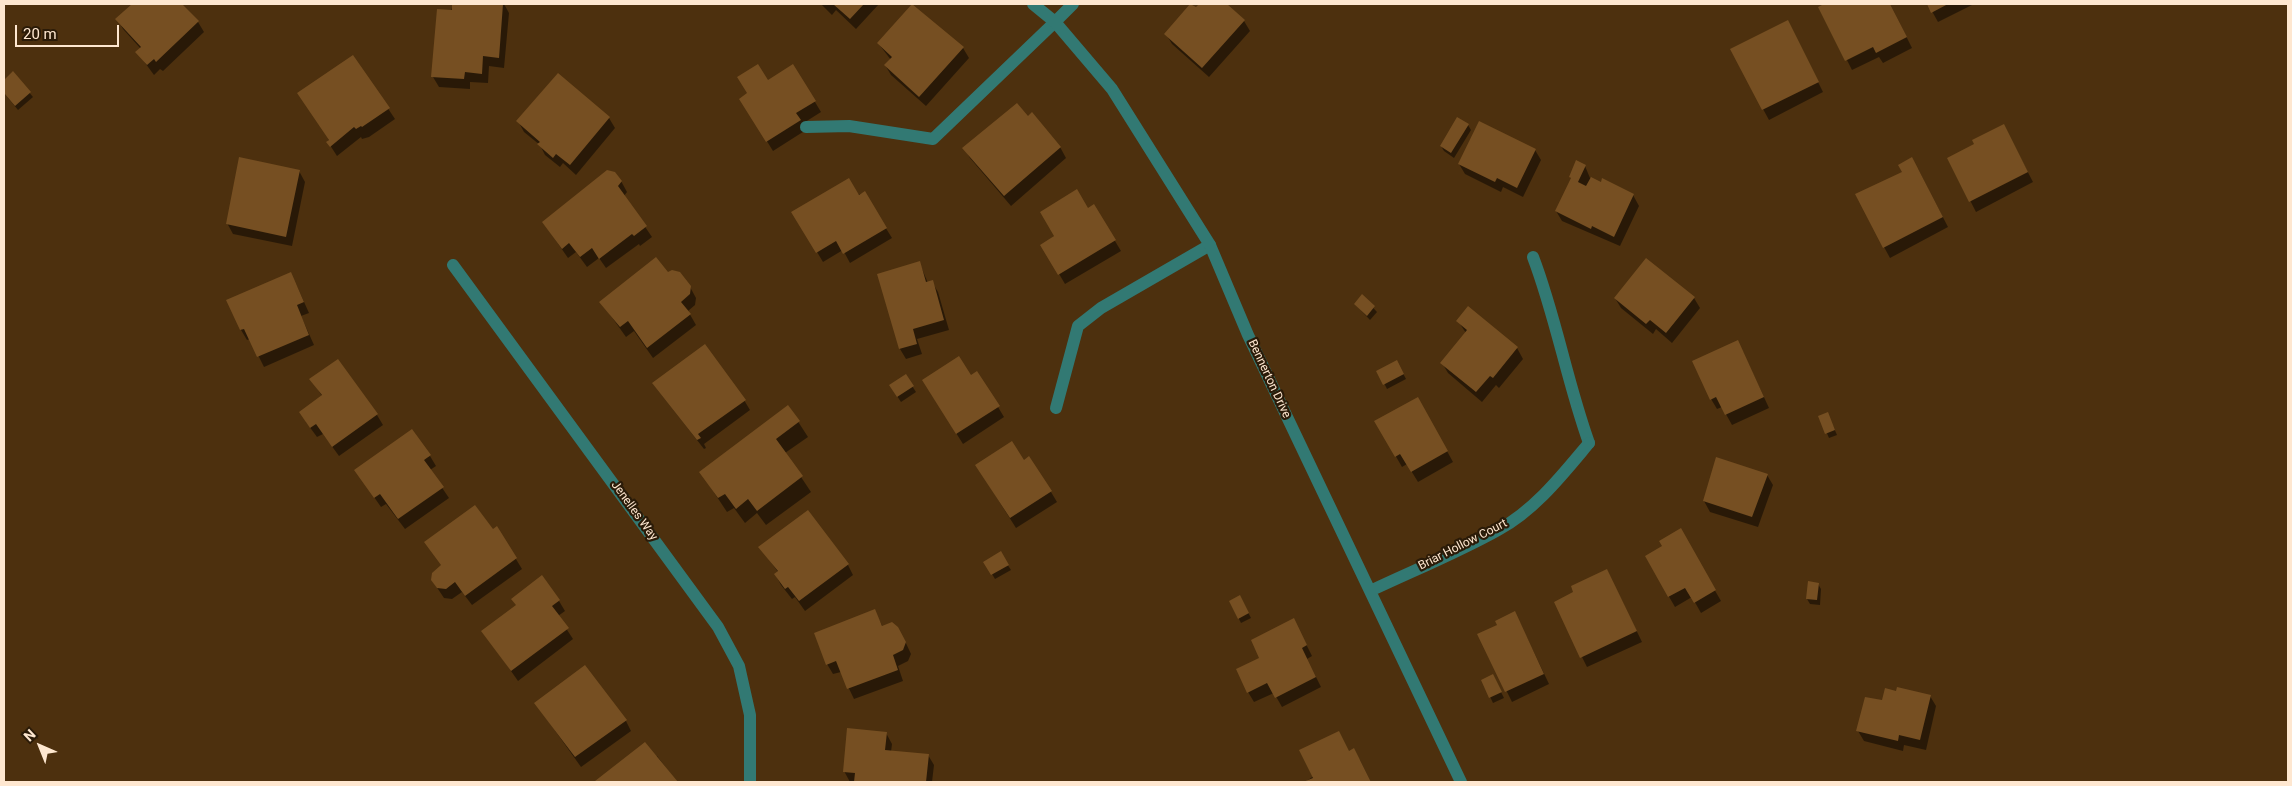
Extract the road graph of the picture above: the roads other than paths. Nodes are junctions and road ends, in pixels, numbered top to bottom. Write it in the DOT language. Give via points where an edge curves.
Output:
graph roads {
  1 [pos="1033,4"];
  2 [pos="1073,4"];
  3 [pos="1055,22"];
  4 [pos="806,127"];
  5 [pos="1210,245"];
  6 [pos="1533,257"];
  7 [pos="453,265"];
  8 [pos="1056,408"];
  9 [pos="1370,591"];
  10 [pos="750,782"];
  11 [pos="1461,782"];
  1 -- 3 [label="street, Bennerton Drive"];
  2 -- 3 [label="street"];
  3 -- 4 [label="street" via="932,139 849,126"];
  3 -- 5 [label="street, Bennerton Drive" via="1112,88"];
  5 -- 8 [label="street" via="1101,308 1078,326"];
  5 -- 9 [label="street, Bennerton Drive" via="1248,335"];
  6 -- 9 [label="street, Briar Hollow Court" via="1544,284 1559,347 1589,443 1557,481 1527,510 1499,530"];
  7 -- 10 [label="street, Jenelles Way" via="718,627 739,666 750,715"];
  9 -- 11 [label="street, Bennerton Drive"];
}
